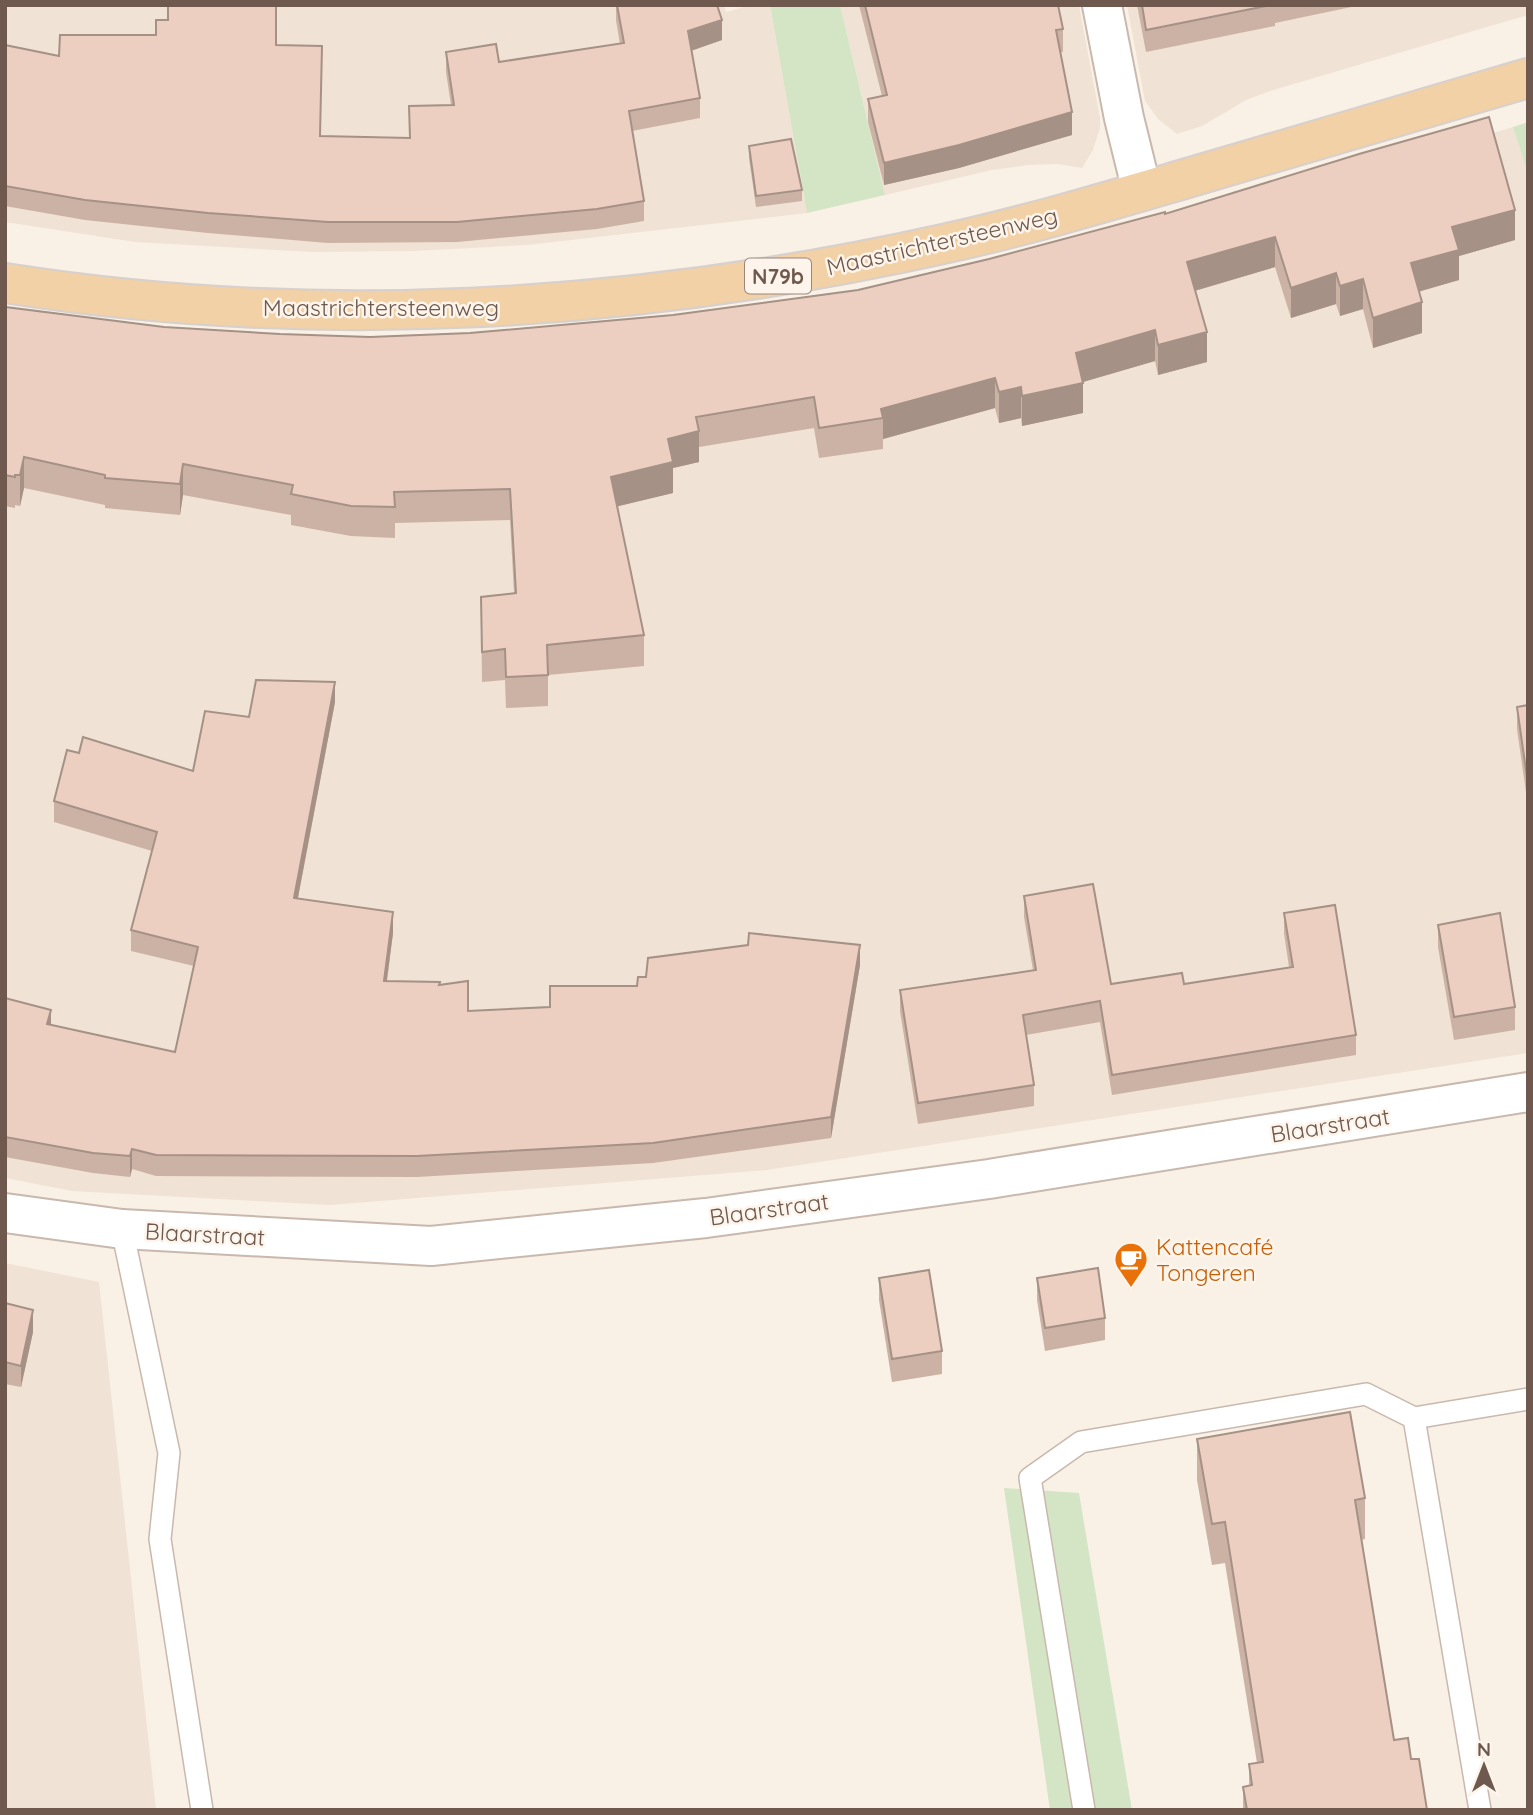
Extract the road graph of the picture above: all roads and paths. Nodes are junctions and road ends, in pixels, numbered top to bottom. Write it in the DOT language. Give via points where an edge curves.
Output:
graph roads {
  1 [pos="1102,5"];
  2 [pos="1528,78"];
  3 [pos="1142,191"];
  4 [pos="5,284"];
  5 [pos="1528,1093"];
  6 [pos="5,1213"];
  7 [pos="122,1229"];
  8 [pos="1528,1399"];
  9 [pos="1414,1418"];
  10 [pos="202,1810"];
  11 [pos="1084,1810"];
  12 [pos="1480,1810"];
  1 -- 3 [label="street"];
  2 -- 3 [label="main road, Maastrichtersteenweg / N79b"];
  3 -- 4 [label="main road, Maastrichtersteenweg / N79b" via="946,244 851,264 565,303 466,309 277,309 84,296"];
  5 -- 7 [label="street, Blaarstraat" via="962,1183 706,1218 431,1246"];
  6 -- 7 [label="street, Blaarstraat"];
  7 -- 10 [label="lane" via="169,1453 160,1539"];
  8 -- 9 [label="lane"];
  9 -- 11 [label="lane" via="1366,1394 1081,1442 1030,1478"];
  9 -- 12 [label="lane"];
}
